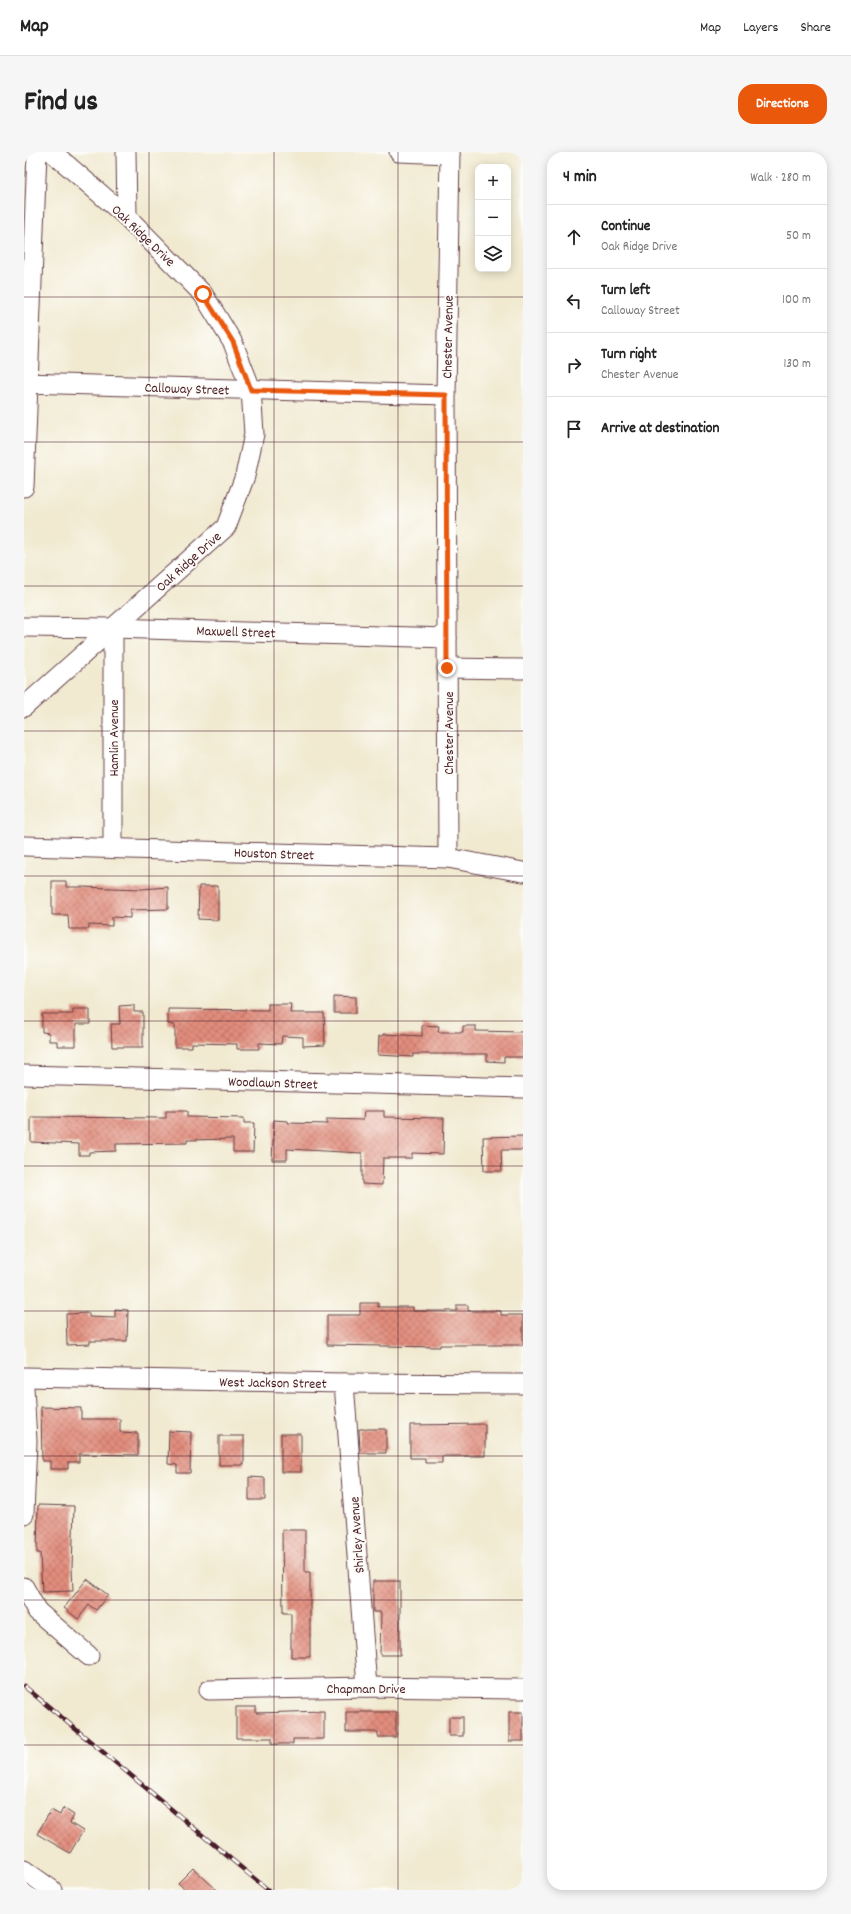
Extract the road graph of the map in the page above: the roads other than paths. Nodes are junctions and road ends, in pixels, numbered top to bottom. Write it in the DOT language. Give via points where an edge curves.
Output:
graph roads {
  1 [pos="37,152"];
  2 [pos="52,152"];
  3 [pos="126,152"];
  4 [pos="399,152"];
  5 [pos="450,153"];
  6 [pos="127,217"];
  7 [pos="26,383"];
  8 [pos="251,390"];
  9 [pos="446,395"];
  10 [pos="24,487"];
  11 [pos="24,628"];
  12 [pos="113,628"];
  13 [pos="447,638"];
  14 [pos="447,668"];
  15 [pos="523,669"];
  16 [pos="24,706"];
  17 [pos="24,846"];
  18 [pos="113,848"];
  19 [pos="448,858"];
  20 [pos="523,872"];
  21 [pos="24,1075"];
  22 [pos="523,1088"];
  23 [pos="24,1377"];
  24 [pos="344,1383"];
  25 [pos="523,1384"];
  26 [pos="24,1387"];
  27 [pos="24,1514"];
  28 [pos="24,1587"];
  29 [pos="89,1656"];
  30 [pos="367,1687"];
  31 [pos="523,1689"];
  32 [pos="209,1690"];
  33 [pos="24,1870"];
  34 [pos="52,1890"];
  1 -- 7 [label="street"];
  2 -- 6 [label="street, Oak Ridge Drive"];
  3 -- 6 [label="street"];
  4 -- 5 [label="street"];
  5 -- 9 [label="street, Chester Avenue"];
  6 -- 8 [label="street, Oak Ridge Drive" via="203,294 233,342"];
  7 -- 8 [label="street, Calloway Street"];
  7 -- 10 [label="street"];
  8 -- 9 [label="street, Calloway Street"];
  8 -- 12 [label="street, Oak Ridge Drive" via="254,434 245,476 226,527"];
  9 -- 13 [label="street, Chester Avenue"];
  11 -- 12 [label="street, Maxwell Street"];
  12 -- 13 [label="street, Maxwell Street"];
  12 -- 16 [label="street, Oak Ridge Drive"];
  12 -- 18 [label="street, Hamlin Avenue"];
  13 -- 14 [label="street, Chester Avenue"];
  14 -- 15 [label="street"];
  14 -- 19 [label="street, Chester Avenue"];
  17 -- 18 [label="street, Houston Street"];
  18 -- 19 [label="street, Houston Street"];
  19 -- 20 [label="street, Houston Street"];
  21 -- 22 [label="street, Woodlawn Street"];
  23 -- 24 [label="street, West Jackson Street"];
  24 -- 25 [label="street, West Jackson Street"];
  24 -- 30 [label="street, Shirley Avenue"];
  26 -- 27 [label="street" via="27,1441"];
  28 -- 29 [label="street" via="37,1611"];
  30 -- 31 [label="street, Chapman Drive"];
  30 -- 32 [label="street, Chapman Drive"];
  33 -- 34 [label="street"];
}
